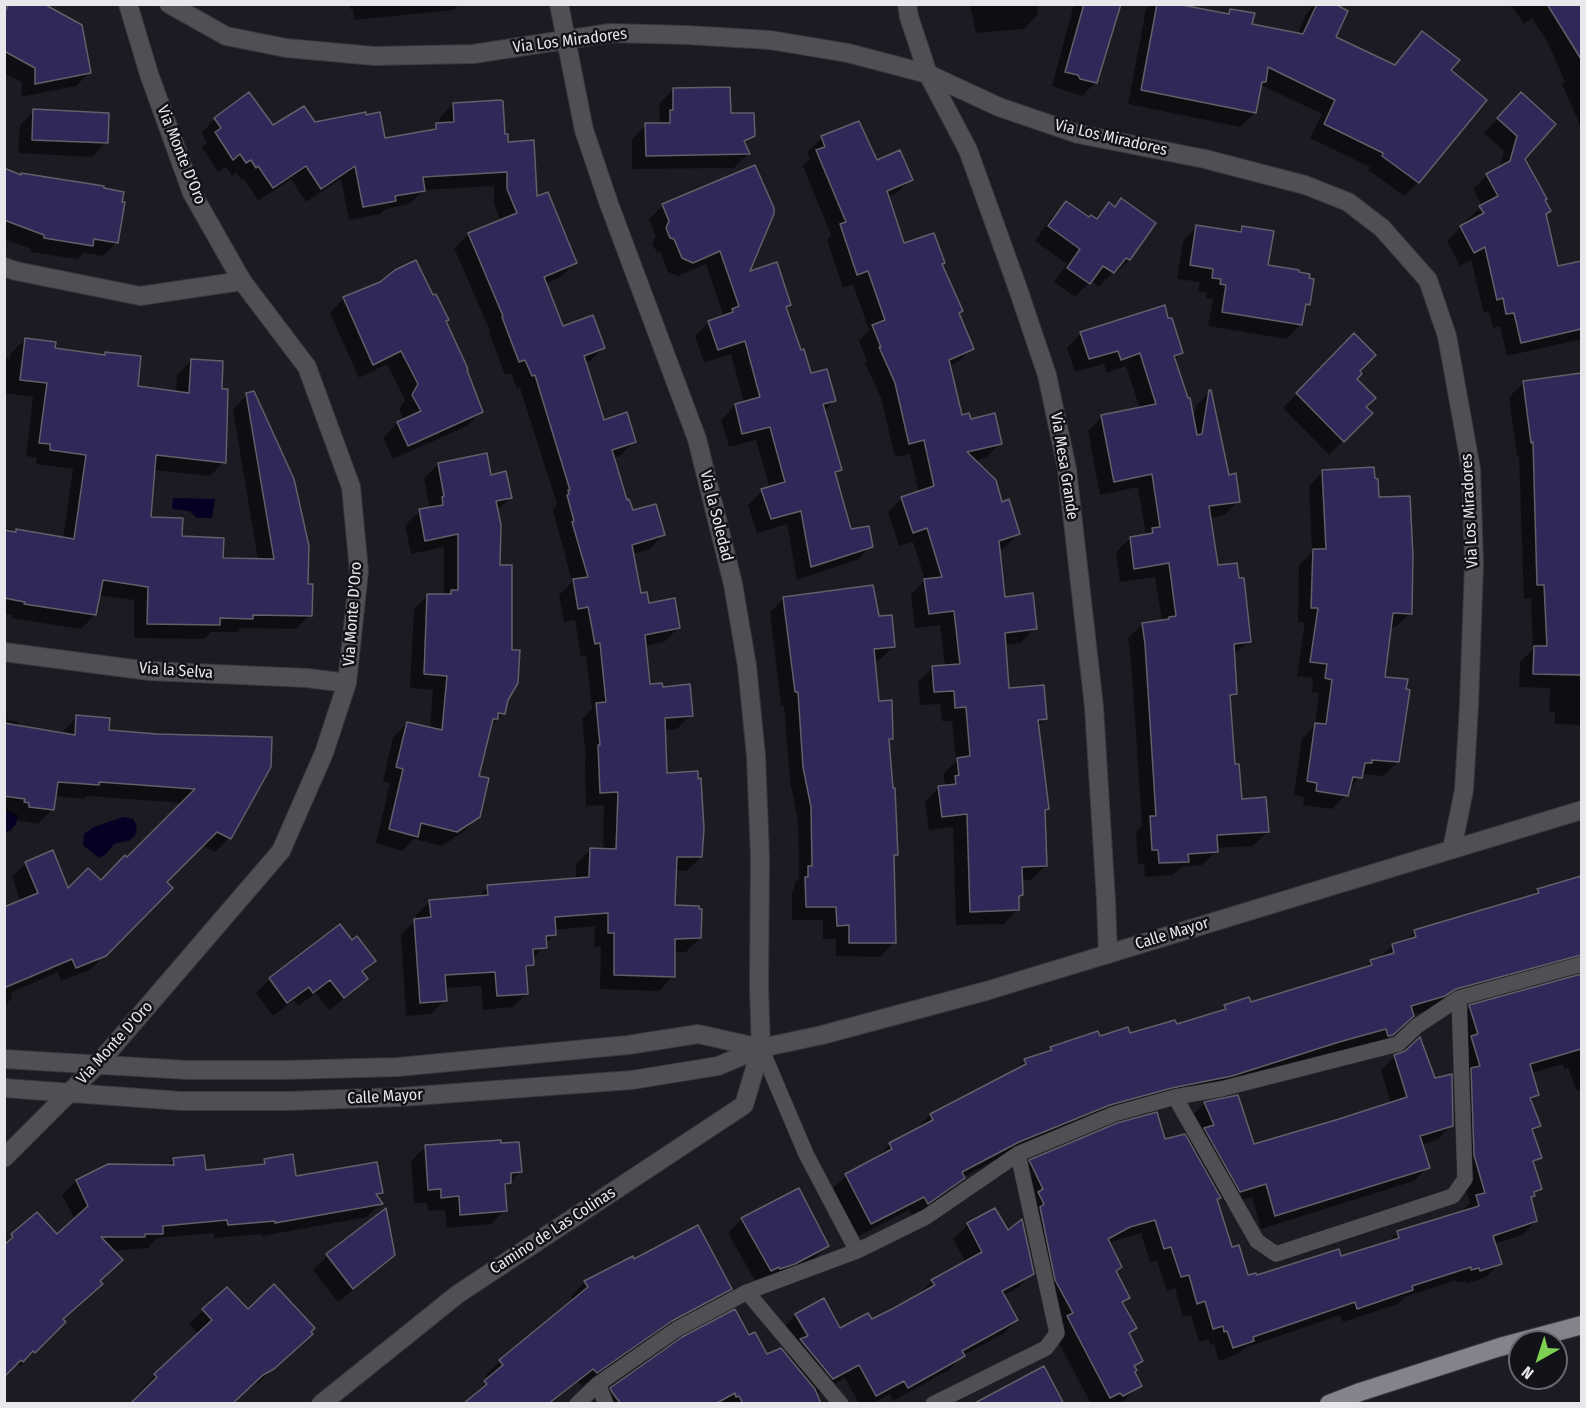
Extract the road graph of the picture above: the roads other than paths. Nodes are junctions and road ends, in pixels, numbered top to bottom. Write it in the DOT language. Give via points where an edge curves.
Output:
graph roads {
  1 [pos="128,4"];
  2 [pos="169,4"];
  3 [pos="559,4"];
  4 [pos="908,4"];
  5 [pos="566,39"];
  6 [pos="928,74"];
  7 [pos="4,267"];
  8 [pos="242,281"];
  9 [pos="4,652"];
  10 [pos="347,683"];
  11 [pos="1581,810"];
  12 [pos="1452,849"];
  13 [pos="1108,954"];
  14 [pos="1581,964"];
  15 [pos="1459,998"];
  16 [pos="761,1048"];
  17 [pos="4,1059"];
  18 [pos="98,1064"];
  19 [pos="4,1088"];
  20 [pos="70,1092"];
  21 [pos="1175,1097"];
  22 [pos="1018,1154"];
  23 [pos="4,1158"];
  24 [pos="857,1251"];
  25 [pos="747,1292"];
  26 [pos="1581,1325"];
  27 [pos="598,1384"];
  28 [pos="321,1404"];
  29 [pos="577,1404"];
  30 [pos="606,1404"];
  31 [pos="841,1404"];
  32 [pos="933,1404"];
  33 [pos="1329,1404"];
  1 -- 8 [label="street, Via Monte D'Oro" via="192,193"];
  2 -- 5 [label="street, Via Los Miradores" via="226,36 286,48 374,56 472,54"];
  3 -- 5 [label="street, Via la Soledad"];
  4 -- 6 [label="street, Via Mesa Grande"];
  5 -- 6 [label="street, Via Los Miradores" via="610,33 770,40 848,52"];
  5 -- 16 [label="street, Via la Soledad" via="584,130 697,439 732,584 747,666 756,756"];
  6 -- 12 [label="street, Via Los Miradores" via="999,107 1078,134 1205,159 1305,185 1348,202 1382,228 1428,280 1447,336 1471,469 1474,564 1469,705 1464,790"];
  6 -- 13 [label="street, Via Mesa Grande" via="968,150 1006,256 1047,375 1067,469 1094,707"];
  7 -- 8 [label="street" via="140,296"];
  8 -- 10 [label="street, Via Monte D'Oro" via="308,367 351,487 359,571"];
  9 -- 10 [label="street, Via la Selva" via="149,670"];
  10 -- 18 [label="street, Via Monte D'Oro" via="324,753 281,851"];
  11 -- 12 [label="street, Calle Mayor"];
  12 -- 13 [label="street, Calle Mayor"];
  13 -- 16 [label="street, Calle Mayor" via="894,1016"];
  14 -- 15 [label="lane"];
  15 -- 21 [label="lane" via="1398,1044"];
  15 -- 21 [label="lane" via="1465,1179 1453,1197 1276,1254 1257,1241"];
  16 -- 18 [label="street, Calle Mayor" via="698,1034 628,1045 398,1067 187,1070"];
  16 -- 20 [label="street, Calle Mayor" via="718,1065 632,1080 401,1097 181,1101"];
  16 -- 24 [label="lane" via="806,1154"];
  16 -- 28 [label="street, Camino de Las Colinas" via="744,1105 458,1294"];
  17 -- 18 [label="street, Calle Mayor"];
  18 -- 20 [label="street, Via Monte D'Oro"];
  19 -- 20 [label="street, Calle Mayor"];
  20 -- 23 [label="street, Via Monte D'Oro"];
  21 -- 22 [label="lane" via="1114,1114"];
  22 -- 24 [label="lane" via="926,1217"];
  22 -- 32 [label="lane" via="1058,1333 1046,1348"];
  24 -- 25 [label="lane"];
  25 -- 27 [label="lane" via="677,1329"];
  25 -- 31 [label="lane"];
  26 -- 33 [label="main road" via="1500,1347"];
  27 -- 29 [label="lane"];
  27 -- 30 [label="lane"];
}
